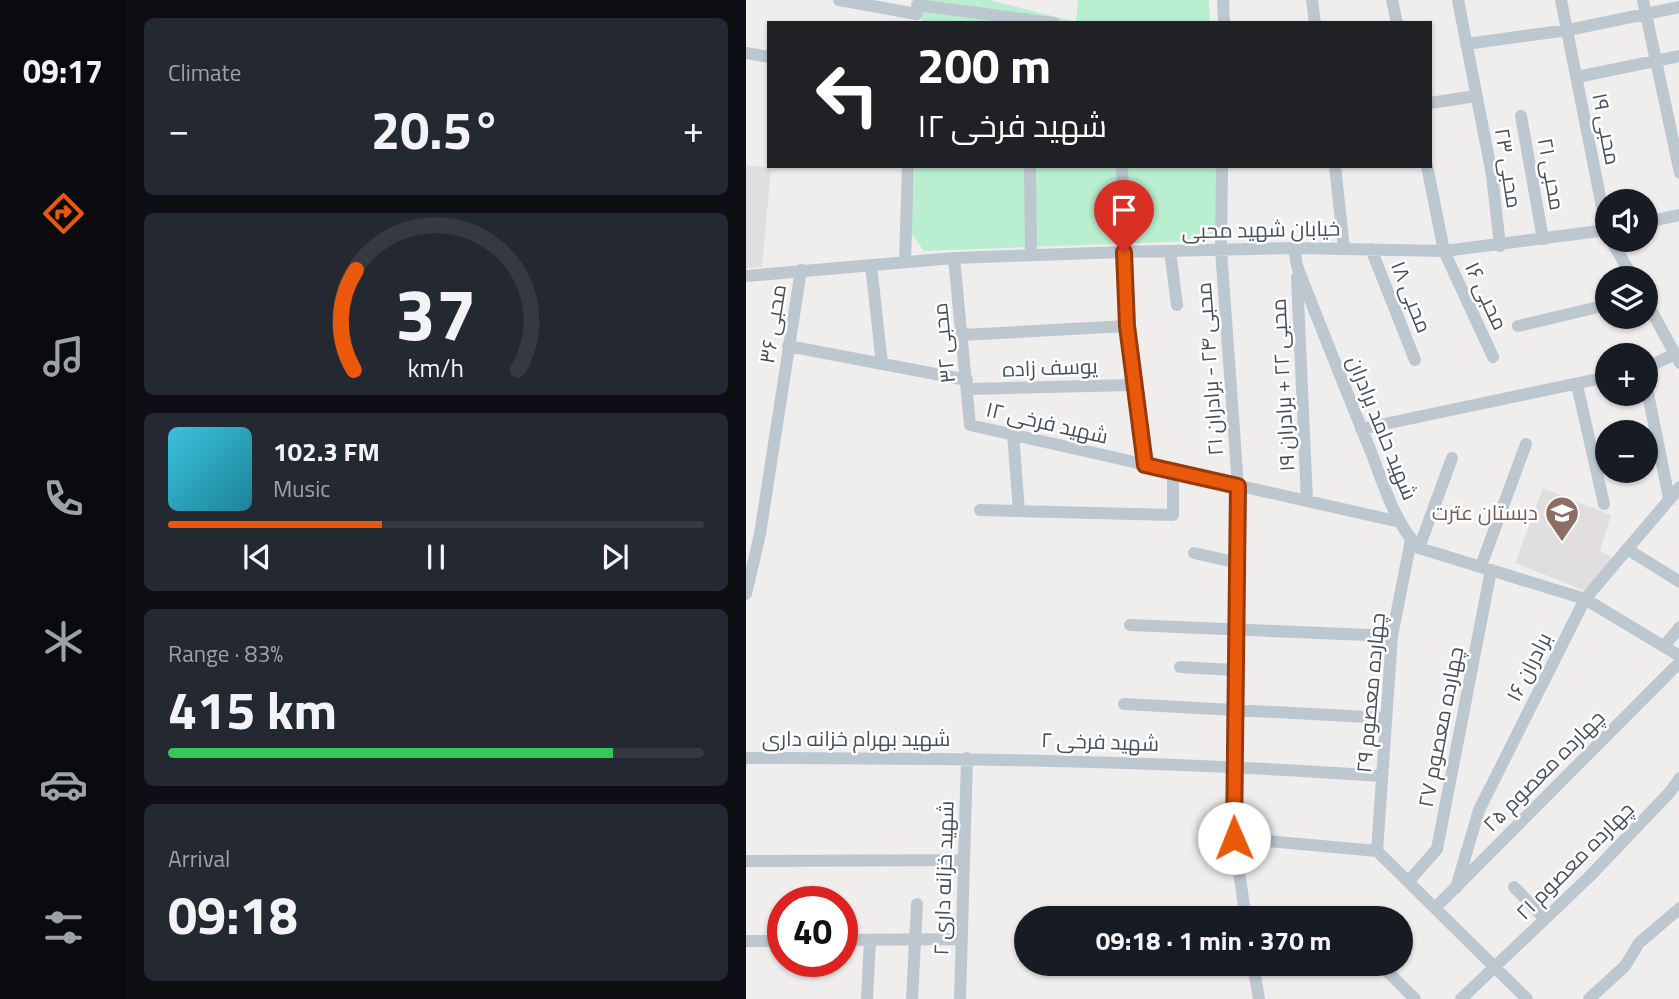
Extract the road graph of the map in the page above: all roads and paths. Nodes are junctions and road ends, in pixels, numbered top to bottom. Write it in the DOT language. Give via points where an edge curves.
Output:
graph roads {
  1 [pos="839,0"];
  2 [pos="1223,0"];
  3 [pos="1312,0"];
  4 [pos="1392,0"];
  5 [pos="1458,0"];
  6 [pos="1561,0"];
  7 [pos="1643,0"];
  8 [pos="1679,7"];
  9 [pos="917,10"];
  10 [pos="1646,14"];
  11 [pos="1028,21"];
  12 [pos="1224,21"];
  13 [pos="1315,21"];
  14 [pos="1397,21"];
  15 [pos="1568,30"];
  16 [pos="1466,44"];
  17 [pos="746,53"];
  18 [pos="1679,56"];
  19 [pos="767,57"];
  20 [pos="1656,61"];
  21 [pos="1577,77"];
  22 [pos="1476,96"];
  23 [pos="1432,103"];
  24 [pos="1521,116"];
  25 [pos="908,168"];
  26 [pos="1030,168"];
  27 [pos="1122,168"];
  28 [pos="1222,168"];
  29 [pos="1335,168"];
  30 [pos="1427,168"];
  31 [pos="1679,173"];
  32 [pos="1599,189"];
  33 [pos="1679,215"];
  34 [pos="1658,219"];
  35 [pos="1595,234"];
  36 [pos="1543,239"];
  37 [pos="1500,246"];
  38 [pos="1294,248"];
  39 [pos="1344,249"];
  40 [pos="1371,249"];
  41 [pos="1221,250"];
  42 [pos="1444,250"];
  43 [pos="1170,251"];
  44 [pos="1124,252"];
  45 [pos="1031,255"];
  46 [pos="954,258"];
  47 [pos="905,262"];
  48 [pos="871,265"];
  49 [pos="1297,266"];
  50 [pos="801,270"];
  51 [pos="746,276"];
  52 [pos="1177,304"];
  53 [pos="1595,308"];
  54 [pos="1127,326"];
  55 [pos="1518,326"];
  56 [pos="1656,329"];
  57 [pos="963,335"];
  58 [pos="789,346"];
  59 [pos="1493,357"];
  60 [pos="1677,358"];
  61 [pos="1415,360"];
  62 [pos="882,364"];
  63 [pos="1658,364"];
  64 [pos="1595,380"];
  65 [pos="967,385"];
  66 [pos="1133,385"];
  67 [pos="1577,385"];
  68 [pos="1650,406"];
  69 [pos="971,425"];
  70 [pos="1361,429"];
  71 [pos="1013,434"];
  72 [pos="1526,444"];
  73 [pos="1452,458"];
  74 [pos="1145,465"];
  75 [pos="1173,471"];
  76 [pos="1238,486"];
  77 [pos="1679,487"];
  78 [pos="1669,498"];
  79 [pos="1307,501"];
  80 [pos="1604,504"];
  81 [pos="980,510"];
  82 [pos="1019,511"];
  83 [pos="1400,522"];
  84 [pos="1415,544"];
  85 [pos="1627,549"];
  86 [pos="1194,553"];
  87 [pos="1238,563"];
  88 [pos="1486,568"];
  89 [pos="1679,582"];
  90 [pos="746,591"];
  91 [pos="1585,598"];
  92 [pos="1130,625"];
  93 [pos="1679,628"];
  94 [pos="1235,629"];
  95 [pos="1392,636"];
  96 [pos="1664,646"];
  97 [pos="1679,656"];
  98 [pos="1679,662"];
  99 [pos="1181,667"];
  100 [pos="1234,670"];
  101 [pos="1124,704"];
  102 [pos="1234,709"];
  103 [pos="1386,718"];
  104 [pos="746,758"];
  105 [pos="967,758"];
  106 [pos="1232,766"];
  107 [pos="1382,776"];
  108 [pos="1679,778"];
  109 [pos="1675,797"];
  110 [pos="1234,838"];
  111 [pos="1377,850"];
  112 [pos="964,860"];
  113 [pos="746,861"];
  114 [pos="1409,881"];
  115 [pos="1514,887"];
  116 [pos="1456,888"];
  117 [pos="917,904"];
  118 [pos="1244,906"];
  119 [pos="1436,907"];
  120 [pos="1679,908"];
  121 [pos="1545,919"];
  122 [pos="917,939"];
  123 [pos="962,939"];
  124 [pos="858,940"];
  125 [pos="870,940"];
  126 [pos="746,941"];
  127 [pos="767,941"];
  128 [pos="1494,967"];
  129 [pos="1255,976"];
  130 [pos="1392,976"];
  131 [pos="867,999"];
  132 [pos="912,999"];
  133 [pos="960,999"];
  134 [pos="1259,999"];
  135 [pos="1414,999"];
  136 [pos="1461,999"];
  137 [pos="1527,999"];
  138 [pos="1589,999"];
  1 -- 9 [label="street"];
  2 -- 12 [label="street"];
  3 -- 13 [label="street"];
  4 -- 14 [label="street"];
  5 -- 16 [label="street, محبی ۲۳"];
  6 -- 15 [label="street, محبی ۱۹"];
  7 -- 10 [label="street"];
  8 -- 10 [label="street"];
  9 -- 11 [label="street"];
  10 -- 15 [label="street"];
  10 -- 20 [label="street"];
  15 -- 16 [label="street"];
  15 -- 21 [label="street, محبی ۱۹"];
  16 -- 22 [label="street, محبی ۲۳"];
  17 -- 19 [label="street"];
  18 -- 20 [label="street"];
  20 -- 21 [label="street"];
  20 -- 31 [label="street"];
  21 -- 32 [label="street, محبی ۱۹"];
  22 -- 23 [label="street"];
  22 -- 37 [label="street, محبی ۲۳"];
  24 -- 36 [label="street, محبی ۲۱"];
  25 -- 47 [label="street"];
  26 -- 45 [label="street"];
  27 -- 44 [label="street"];
  28 -- 41 [label="street, محبی ۲۴ - برادران ۲۱"];
  29 -- 39 [label="street"];
  30 -- 42 [label="street, محبی ۱۶"];
  33 -- 34 [label="street"];
  35 -- 36 [label="street, خیابان شهید محبی"];
  36 -- 37 [label="street, خیابان شهید محبی"];
  37 -- 42 [label="street, خیابان شهید محبی"];
  38 -- 39 [label="street, خیابان شهید محبی"];
  38 -- 41 [label="street, خیابان شهید محبی"];
  38 -- 49 [label="street, شهید حامد برادران"];
  39 -- 40 [label="street, خیابان شهید محبی"];
  40 -- 42 [label="street, خیابان شهید محبی"];
  40 -- 61 [label="street, محبی ۱۸"];
  41 -- 43 [label="street, خیابان شهید محبی"];
  41 -- 76 [label="street, محبی ۲۴ - برادران ۲۱"];
  42 -- 59 [label="street, محبی ۱۶"];
  43 -- 44 [label="street, خیابان شهید محبی"];
  43 -- 52 [label="street"];
  44 -- 45 [label="street, خیابان شهید محبی"];
  44 -- 54 [label="street"];
  45 -- 46 [label="street, خیابان شهید محبی"];
  46 -- 47 [label="street, خیابان شهید محبی"];
  46 -- 57 [label="street, محبی ۳۲"];
  47 -- 48 [label="street, خیابان شهید محبی"];
  48 -- 50 [label="street, خیابان شهید محبی"];
  48 -- 62 [label="street"];
  49 -- 70 [label="street, شهید حامد برادران"];
  49 -- 79 [label="street, محبی ۲۲ + برادران ۱۹"];
  50 -- 51 [label="street, خیابان شهید محبی"];
  50 -- 58 [label="street, محبی ۳۶"];
  53 -- 55 [label="street"];
  54 -- 57 [label="street"];
  54 -- 66 [label="street"];
  56 -- 60 [label="street"];
  57 -- 65 [label="street, محبی ۳۲"];
  58 -- 62 [label="street, یوسف زاده"];
  58 -- 90 [label="street, محبی ۳۶" via="760,534"];
  60 -- 63 [label="street"];
  62 -- 65 [label="street, یوسف زاده"];
  64 -- 67 [label="street"];
  65 -- 66 [label="street, یوسف زاده"];
  65 -- 69 [label="street, محبی ۳۲"];
  66 -- 74 [label="street"];
  67 -- 70 [label="street"];
  67 -- 80 [label="street"];
  68 -- 78 [label="street"];
  69 -- 71 [label="street, شهید فرخی ۱۲"];
  70 -- 83 [label="street, شهید حامد برادران"];
  71 -- 74 [label="street, شهید فرخی ۱۲"];
  71 -- 82 [label="street"];
  72 -- 88 [label="street, چهارده معصوم ۲۷"];
  73 -- 84 [label="street, چهارده معصوم ۲۹"];
  74 -- 75 [label="street, شهید فرخی ۱۲"];
  75 -- 76 [label="street, شهید فرخی ۱۲"];
  75 -- 82 [label="street" via="1173,515"];
  76 -- 79 [label="street, شهید فرخی ۱۲"];
  76 -- 87 [label="street, محبی ۲۴ - برادران ۲۱"];
  77 -- 78 [label="street, برادران ۱۶"];
  78 -- 85 [label="street, برادران ۱۶"];
  79 -- 83 [label="street, شهید فرخی ۱۲"];
  81 -- 82 [label="street"];
  83 -- 84 [label="street, شهید حامد برادران"];
  84 -- 88 [label="street"];
  84 -- 95 [label="street, چهارده معصوم ۲۹"];
  85 -- 89 [label="street"];
  85 -- 91 [label="street, برادران ۱۶"];
  86 -- 87 [label="street"];
  87 -- 94 [label="street, محبی ۲۴ - برادران ۲۱"];
  88 -- 91 [label="street"];
  88 -- 114 [label="street, چهارده معصوم ۲۷" via="1437,849"];
  91 -- 96 [label="street"];
  91 -- 116 [label="street, برادران ۱۶" via="1479,810"];
  92 -- 94 [label="street"];
  93 -- 96 [label="street"];
  94 -- 95 [label="street"];
  94 -- 100 [label="street, محبی ۲۴ - برادران ۲۱"];
  95 -- 103 [label="street, چهارده معصوم ۲۹"];
  96 -- 97 [label="street"];
  98 -- 116 [label="street, چهارده معصوم ۲۵"];
  99 -- 100 [label="street"];
  100 -- 102 [label="street, محبی ۲۴ - برادران ۲۱"];
  101 -- 102 [label="street"];
  102 -- 103 [label="street"];
  102 -- 106 [label="street, محبی ۲۴ - برادران ۲۱"];
  103 -- 107 [label="street, چهارده معصوم ۲۹"];
  104 -- 105 [label="street, شهید بهرام خزانه داری"];
  105 -- 106 [label="street, شهید فرخی ۲"];
  105 -- 112 [label="street, شهید خزانه داری ۲"];
  106 -- 107 [label="street, شهید فرخی ۲"];
  106 -- 110 [label="street, محبی ۲۴ - برادران ۲۱"];
  107 -- 111 [label="street, چهارده معصوم ۲۹"];
  108 -- 109 [label="street, چهارده معصوم ۲۱"];
  109 -- 121 [label="street, چهارده معصوم ۲۱"];
  110 -- 111 [label="street"];
  110 -- 118 [label="street, محبی ۲۴ - برادران ۲۱"];
  111 -- 114 [label="street"];
  112 -- 113 [label="street"];
  112 -- 123 [label="street, شهید خزانه داری ۲"];
  114 -- 119 [label="street"];
  115 -- 121 [label="street"];
  116 -- 119 [label="street, چهارده معصوم ۲۵"];
  117 -- 122 [label="street"];
  119 -- 128 [label="street"];
  120 -- 138 [label="street" via="1639,943 1625,966"];
  121 -- 128 [label="street, چهارده معصوم ۲۱"];
  122 -- 123 [label="street"];
  122 -- 125 [label="street"];
  122 -- 132 [label="street"];
  123 -- 133 [label="street, شهید خزانه داری ۲"];
  124 -- 125 [label="street"];
  125 -- 131 [label="street"];
  126 -- 127 [label="street"];
  128 -- 136 [label="street, چهارده معصوم ۲۱"];
  128 -- 137 [label="street"];
  129 -- 134 [label="street"];
  130 -- 135 [label="street"];
}
